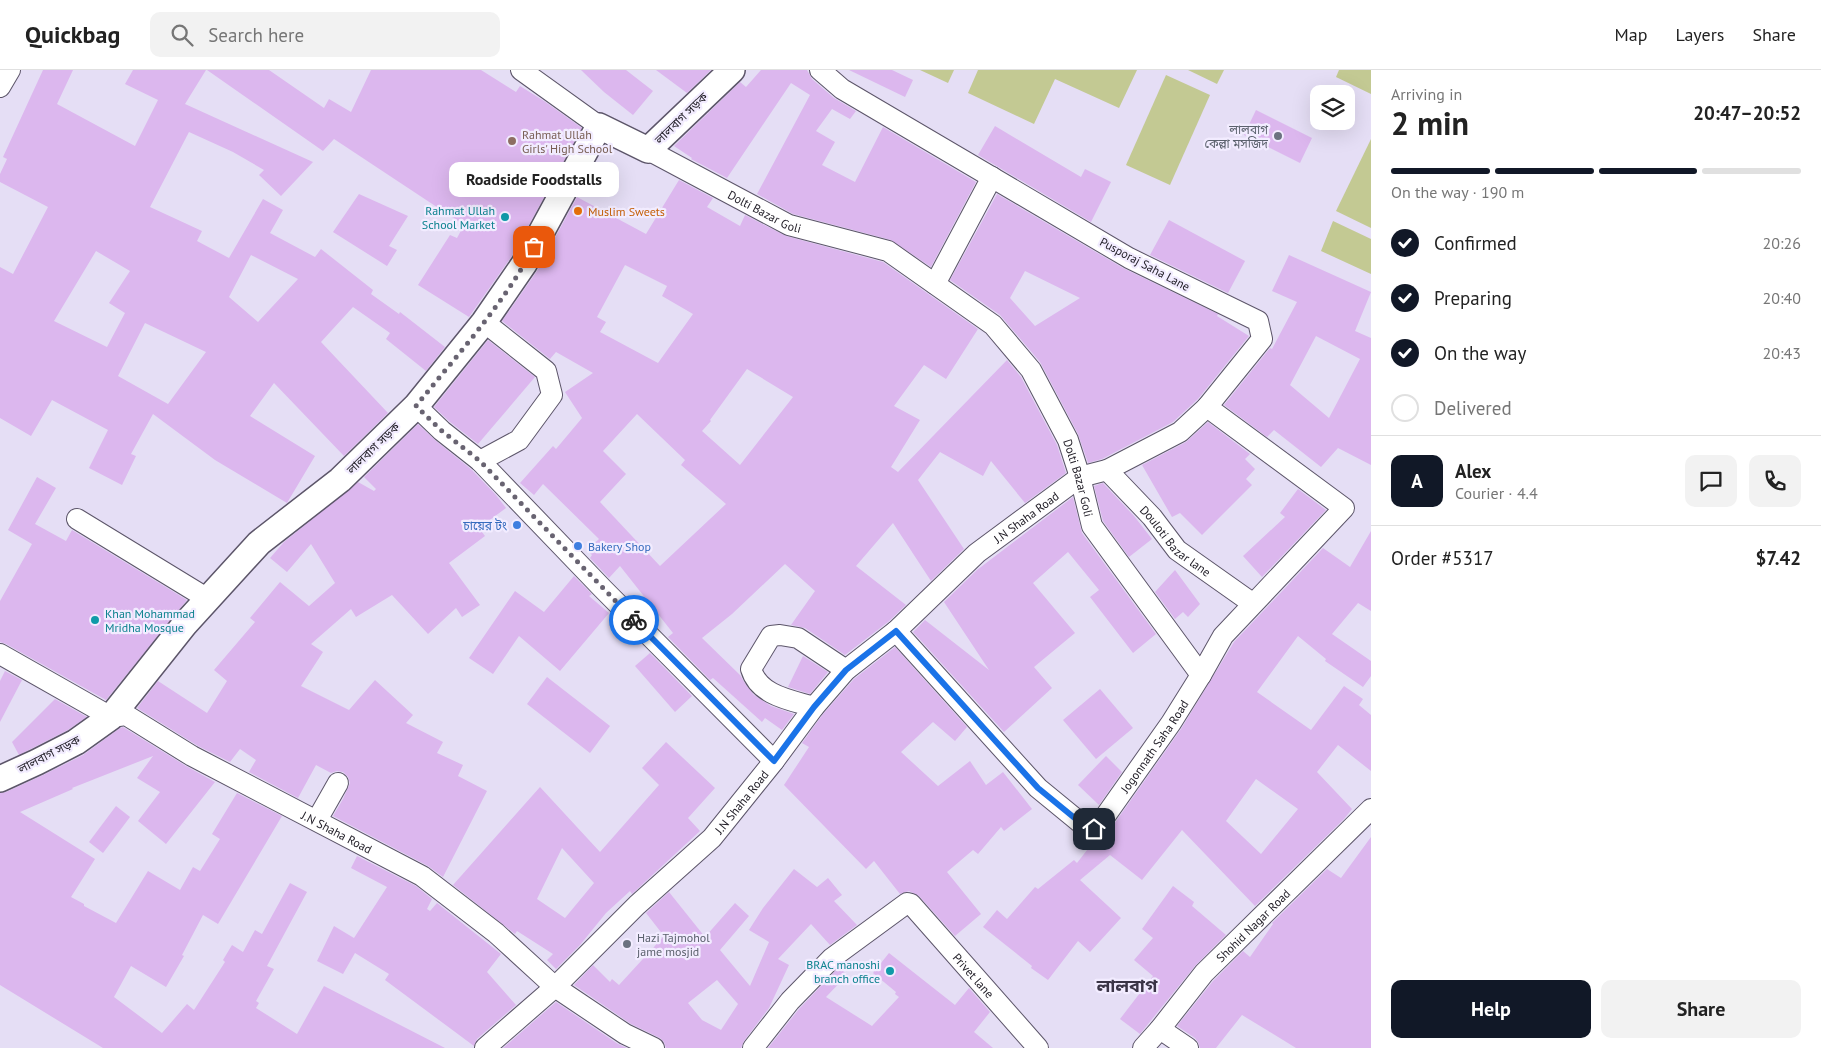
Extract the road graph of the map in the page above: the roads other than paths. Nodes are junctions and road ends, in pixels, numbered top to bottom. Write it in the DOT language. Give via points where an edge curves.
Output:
graph roads {
  1 [pos="10,70"];
  2 [pos="521,70"];
  3 [pos="732,70"];
  4 [pos="820,70"];
  5 [pos="0,87"];
  6 [pos="599,126"];
  7 [pos="648,150"];
  8 [pos="992,177"];
  9 [pos="934,284"];
  10 [pos="484,322"];
  11 [pos="416,406"];
  12 [pos="1206,407"];
  13 [pos="480,461"];
  14 [pos="1107,470"];
  15 [pos="1080,477"];
  16 [pos="77,519"];
  17 [pos="208,599"];
  18 [pos="1252,604"];
  19 [pos="896,631"];
  20 [pos="0,654"];
  21 [pos="846,670"];
  22 [pos="1201,675"];
  23 [pos="814,707"];
  24 [pos="118,716"];
  25 [pos="774,761"];
  26 [pos="0,779"];
  27 [pos="338,783"];
  28 [pos="1371,809"];
  29 [pos="317,820"];
  30 [pos="555,987"];
  31 [pos="1160,1030"];
  32 [pos="623,1041"];
  33 [pos="485,1048"];
  34 [pos="654,1048"];
  35 [pos="754,1048"];
  36 [pos="1038,1048"];
  37 [pos="1142,1048"];
  38 [pos="1188,1048"];
  1 -- 5 [label="street"];
  2 -- 6 [label="street"];
  3 -- 7 [label="street, লালবাগ সড়ক"];
  4 -- 8 [label="street, Pusporaj Saha Lane" via="842,89"];
  6 -- 7 [label="street, লালবাগ সড়ক"];
  6 -- 10 [label="street, লালবাগ সড়ক" via="524,264"];
  7 -- 9 [label="street, Dolti Bazar Goli" via="789,225 888,251"];
  8 -- 9 [label="street"];
  8 -- 12 [label="street, Pusporaj Saha Lane" via="1129,258 1258,321 1262,339"];
  9 -- 15 [label="street, Dolti Bazar Goli" via="993,325 1031,370 1068,440"];
  10 -- 11 [label="street, লালবাগ সড়ক"];
  10 -- 13 [label="street" via="546,371 552,395 519,440"];
  11 -- 13 [label="street"];
  11 -- 17 [label="street, লালবাগ সড়ক" via="340,480 259,543"];
  12 -- 14 [label="street, Pusporaj Saha Lane" via="1180,432"];
  12 -- 18 [label="street" via="1344,508"];
  13 -- 25 [label="street"];
  14 -- 15 [label="street, Pusporaj Saha Lane"];
  14 -- 18 [label="street, Douloti Bazar lane" via="1152,517 1177,550"];
  15 -- 19 [label="street, J.N Shaha Road" via="977,553"];
  15 -- 22 [label="street, Dolti Bazar Goli" via="1092,526"];
  16 -- 17 [label="street"];
  17 -- 24 [label="street, লালবাগ সড়ক" via="185,624"];
  18 -- 22 [label="street" via="1223,636"];
  19 -- 21 [label="street, J.N Shaha Road"];
  19 -- 22 [label="street, Jogonnath Saha Road" via="1038,788 1088,829 1099,825"];
  20 -- 24 [label="street, J.N Shaha Road"];
  21 -- 23 [label="street, J.N Shaha Road"];
  21 -- 23 [label="street" via="798,638 772,636 751,669 754,678 773,695"];
  23 -- 25 [label="street, J.N Shaha Road"];
  24 -- 26 [label="street, লালবাগ সড়ক" via="76,742"];
  24 -- 29 [label="street, J.N Shaha Road"];
  25 -- 30 [label="street, J.N Shaha Road" via="712,838 637,905"];
  27 -- 29 [label="street"];
  28 -- 31 [label="street, Shohid Nagar Road" via="1204,973"];
  29 -- 30 [label="street, J.N Shaha Road" via="422,876 496,932"];
  30 -- 32 [label="street, J.N Shaha Road"];
  30 -- 33 [label="street, J.N Shaha Road"];
  31 -- 37 [label="street, Shohid Nagar Road"];
  31 -- 38 [label="street"];
  32 -- 34 [label="street, J.N Shaha Road"];
  35 -- 36 [label="street, Privet lane" via="790,1001 832,958 909,903"];
}
